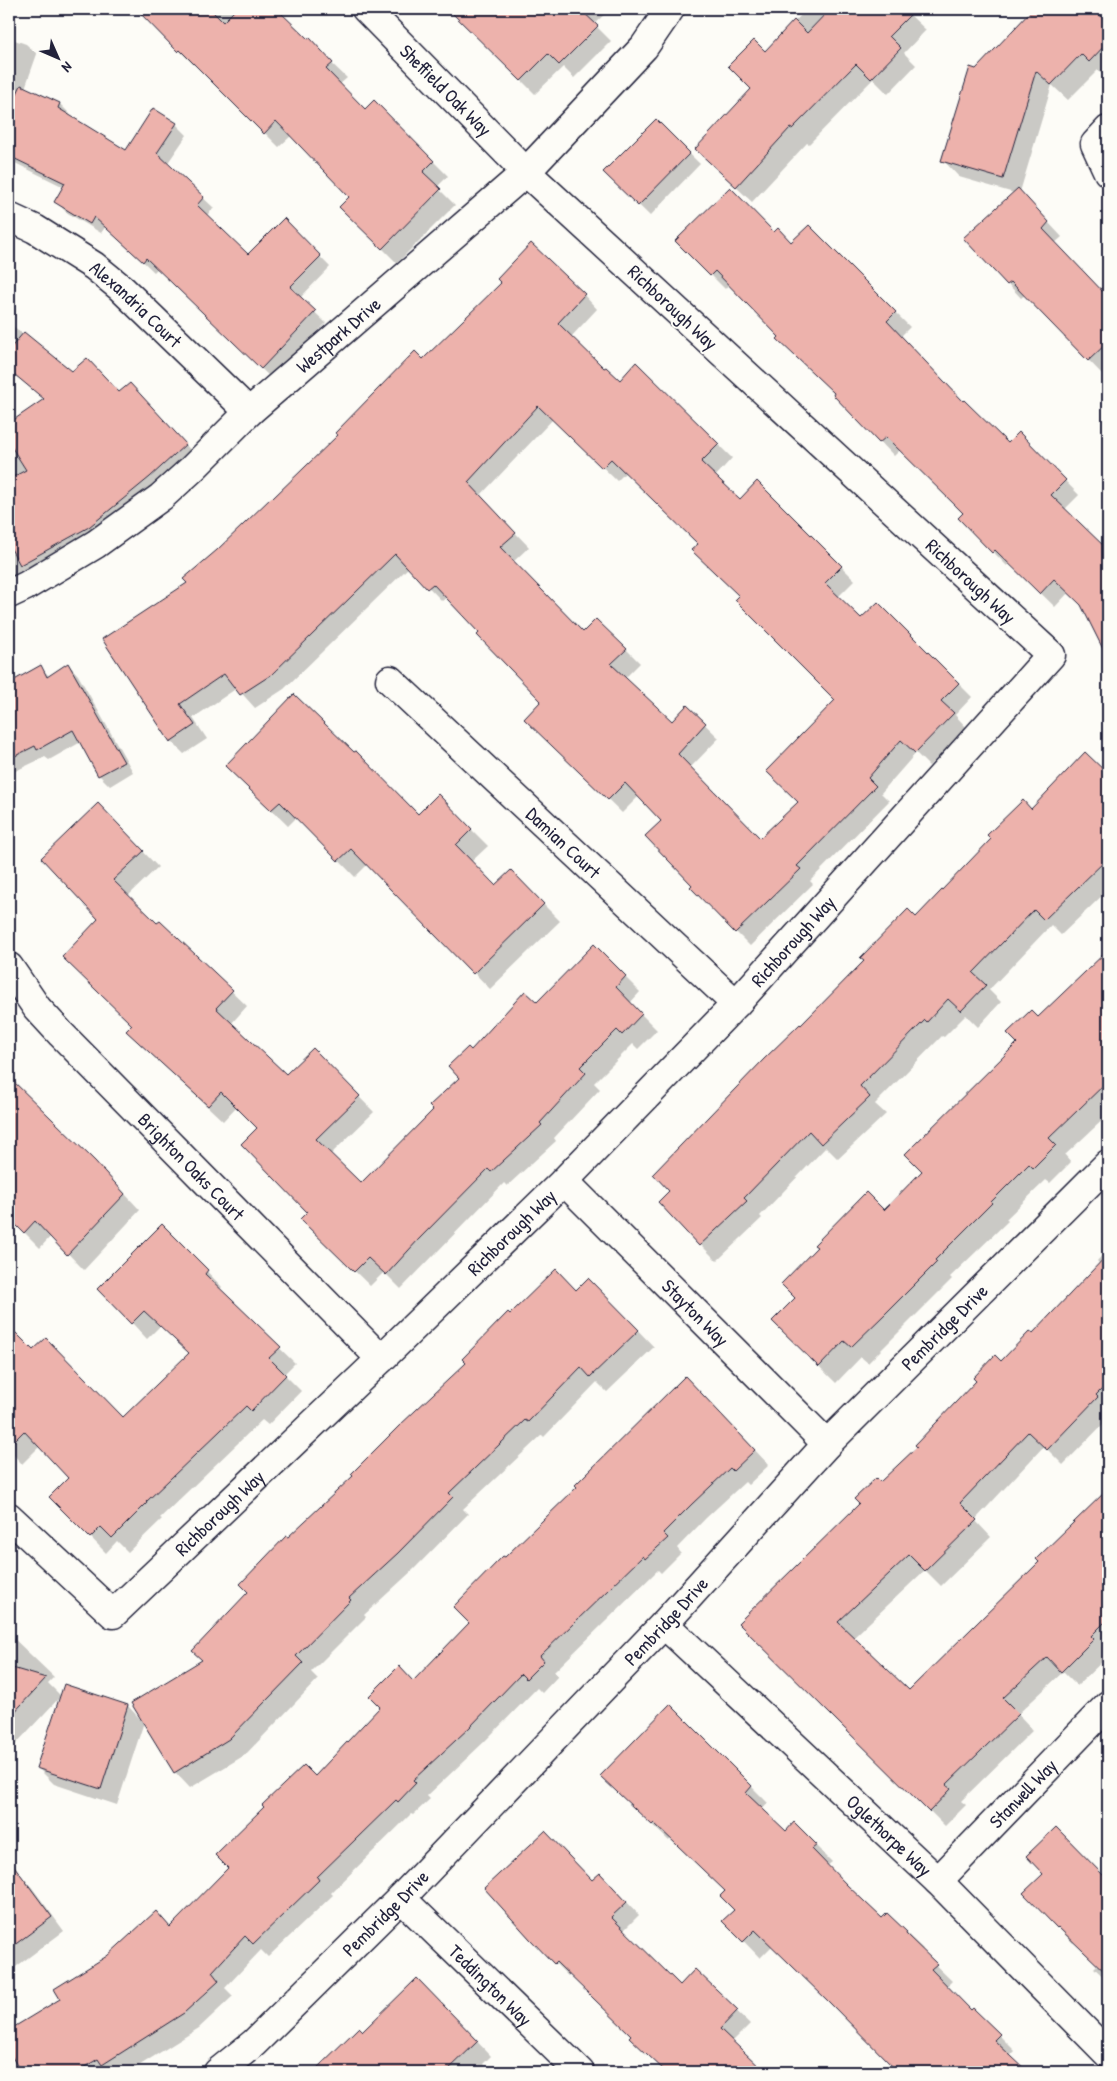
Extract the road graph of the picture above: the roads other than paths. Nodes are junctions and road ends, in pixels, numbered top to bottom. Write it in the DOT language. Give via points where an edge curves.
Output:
graph roads {
  1 [pos="366,9"];
  2 [pos="670,9"];
  3 [pos="1108,130"];
  4 [pos="526,172"];
  5 [pos="1108,172"];
  6 [pos="9,217"];
  7 [pos="249,412"];
  8 [pos="9,594"];
  9 [pos="390,680"];
  10 [pos="9,968"];
  11 [pos="736,1004"];
  12 [pos="1108,1164"];
  13 [pos="564,1181"];
  14 [pos="381,1359"];
  15 [pos="827,1444"];
  16 [pos="9,1517"];
  17 [pos="664,1624"];
  18 [pos="1108,1705"];
  19 [pos="938,1881"];
  20 [pos="402,1898"];
  21 [pos="1108,2054"];
  22 [pos="218,2072"];
  23 [pos="580,2072"];
  1 -- 4 [label="street, Sheffield Oak Way"];
  2 -- 4 [label="street, Westpark Drive" via="644,46"];
  3 -- 5 [label="street" via="1095,144"];
  4 -- 7 [label="street, Westpark Drive"];
  4 -- 11 [label="street, Richborough Way" via="1051,655"];
  6 -- 7 [label="street, Alexandria Court" via="69,250 122,288"];
  7 -- 8 [label="street, Westpark Drive" via="161,496 96,544"];
  9 -- 11 [label="street, Damian Court"];
  10 -- 14 [label="street, Brighton Oaks Court" via="37,1008 61,1034"];
  11 -- 13 [label="street, Richborough Way"];
  12 -- 15 [label="street, Pembridge Drive"];
  13 -- 14 [label="street, Richborough Way"];
  13 -- 15 [label="street, Stayton Way"];
  14 -- 16 [label="street, Richborough Way" via="113,1614"];
  15 -- 17 [label="street, Pembridge Drive"];
  17 -- 19 [label="street, Oglethorpe Way"];
  17 -- 20 [label="street, Pembridge Drive"];
  18 -- 19 [label="street, Stanwell Way"];
  19 -- 21 [label="street, Oglethorpe Way"];
  20 -- 22 [label="street, Pembridge Drive" via="254,2043"];
  20 -- 23 [label="street, Teddington Way"];
}
